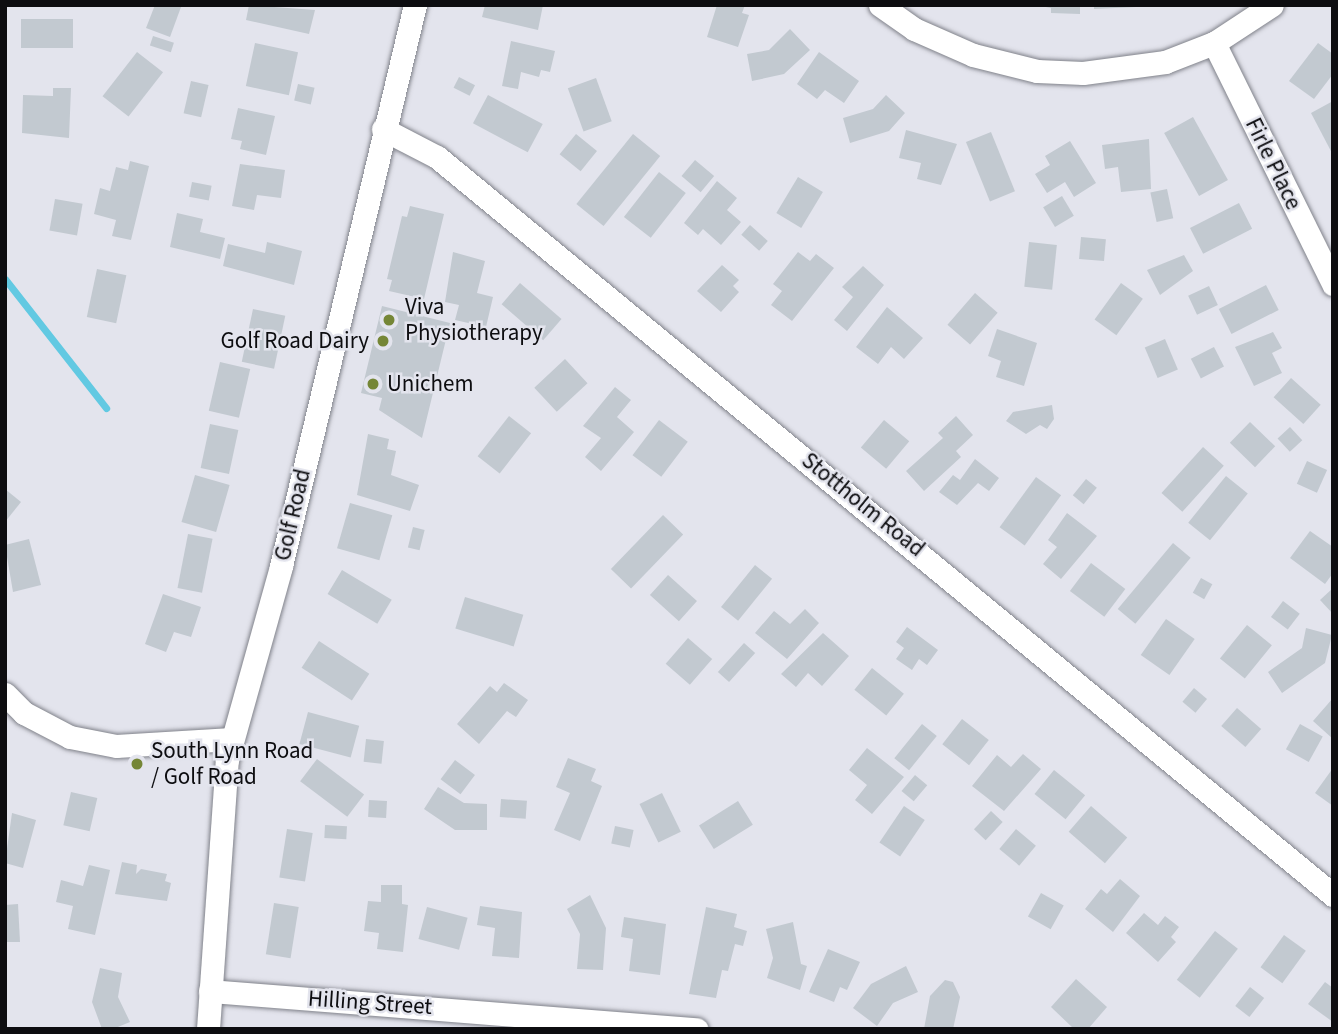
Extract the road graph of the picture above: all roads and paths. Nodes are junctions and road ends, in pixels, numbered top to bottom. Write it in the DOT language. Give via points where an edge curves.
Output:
graph roads {
  1 [pos="415,5"];
  2 [pos="880,5"];
  3 [pos="1272,5"];
  4 [pos="1214,43"];
  5 [pos="383,129"];
  6 [pos="1333,284"];
  7 [pos="5,694"];
  8 [pos="232,739"];
  9 [pos="1333,895"];
  10 [pos="210,991"];
  11 [pos="208,1029"];
  12 [pos="696,1029"];
  1 -- 5 [label="street, Golf Road"];
  2 -- 4 [label="street" via="914,29 974,55 1037,71 1083,73 1153,64"];
  3 -- 4 [label="street"];
  4 -- 6 [label="street, Firle Place"];
  5 -- 8 [label="street, Golf Road" via="278,578"];
  5 -- 9 [label="street, Stottholm Road" via="437,156"];
  7 -- 8 [label="street" via="24,713 70,737 128,748"];
  8 -- 10 [label="street, Golf Road" via="221,800"];
  10 -- 11 [label="street, Golf Road"];
  10 -- 12 [label="street, Hilling Street"];
}
